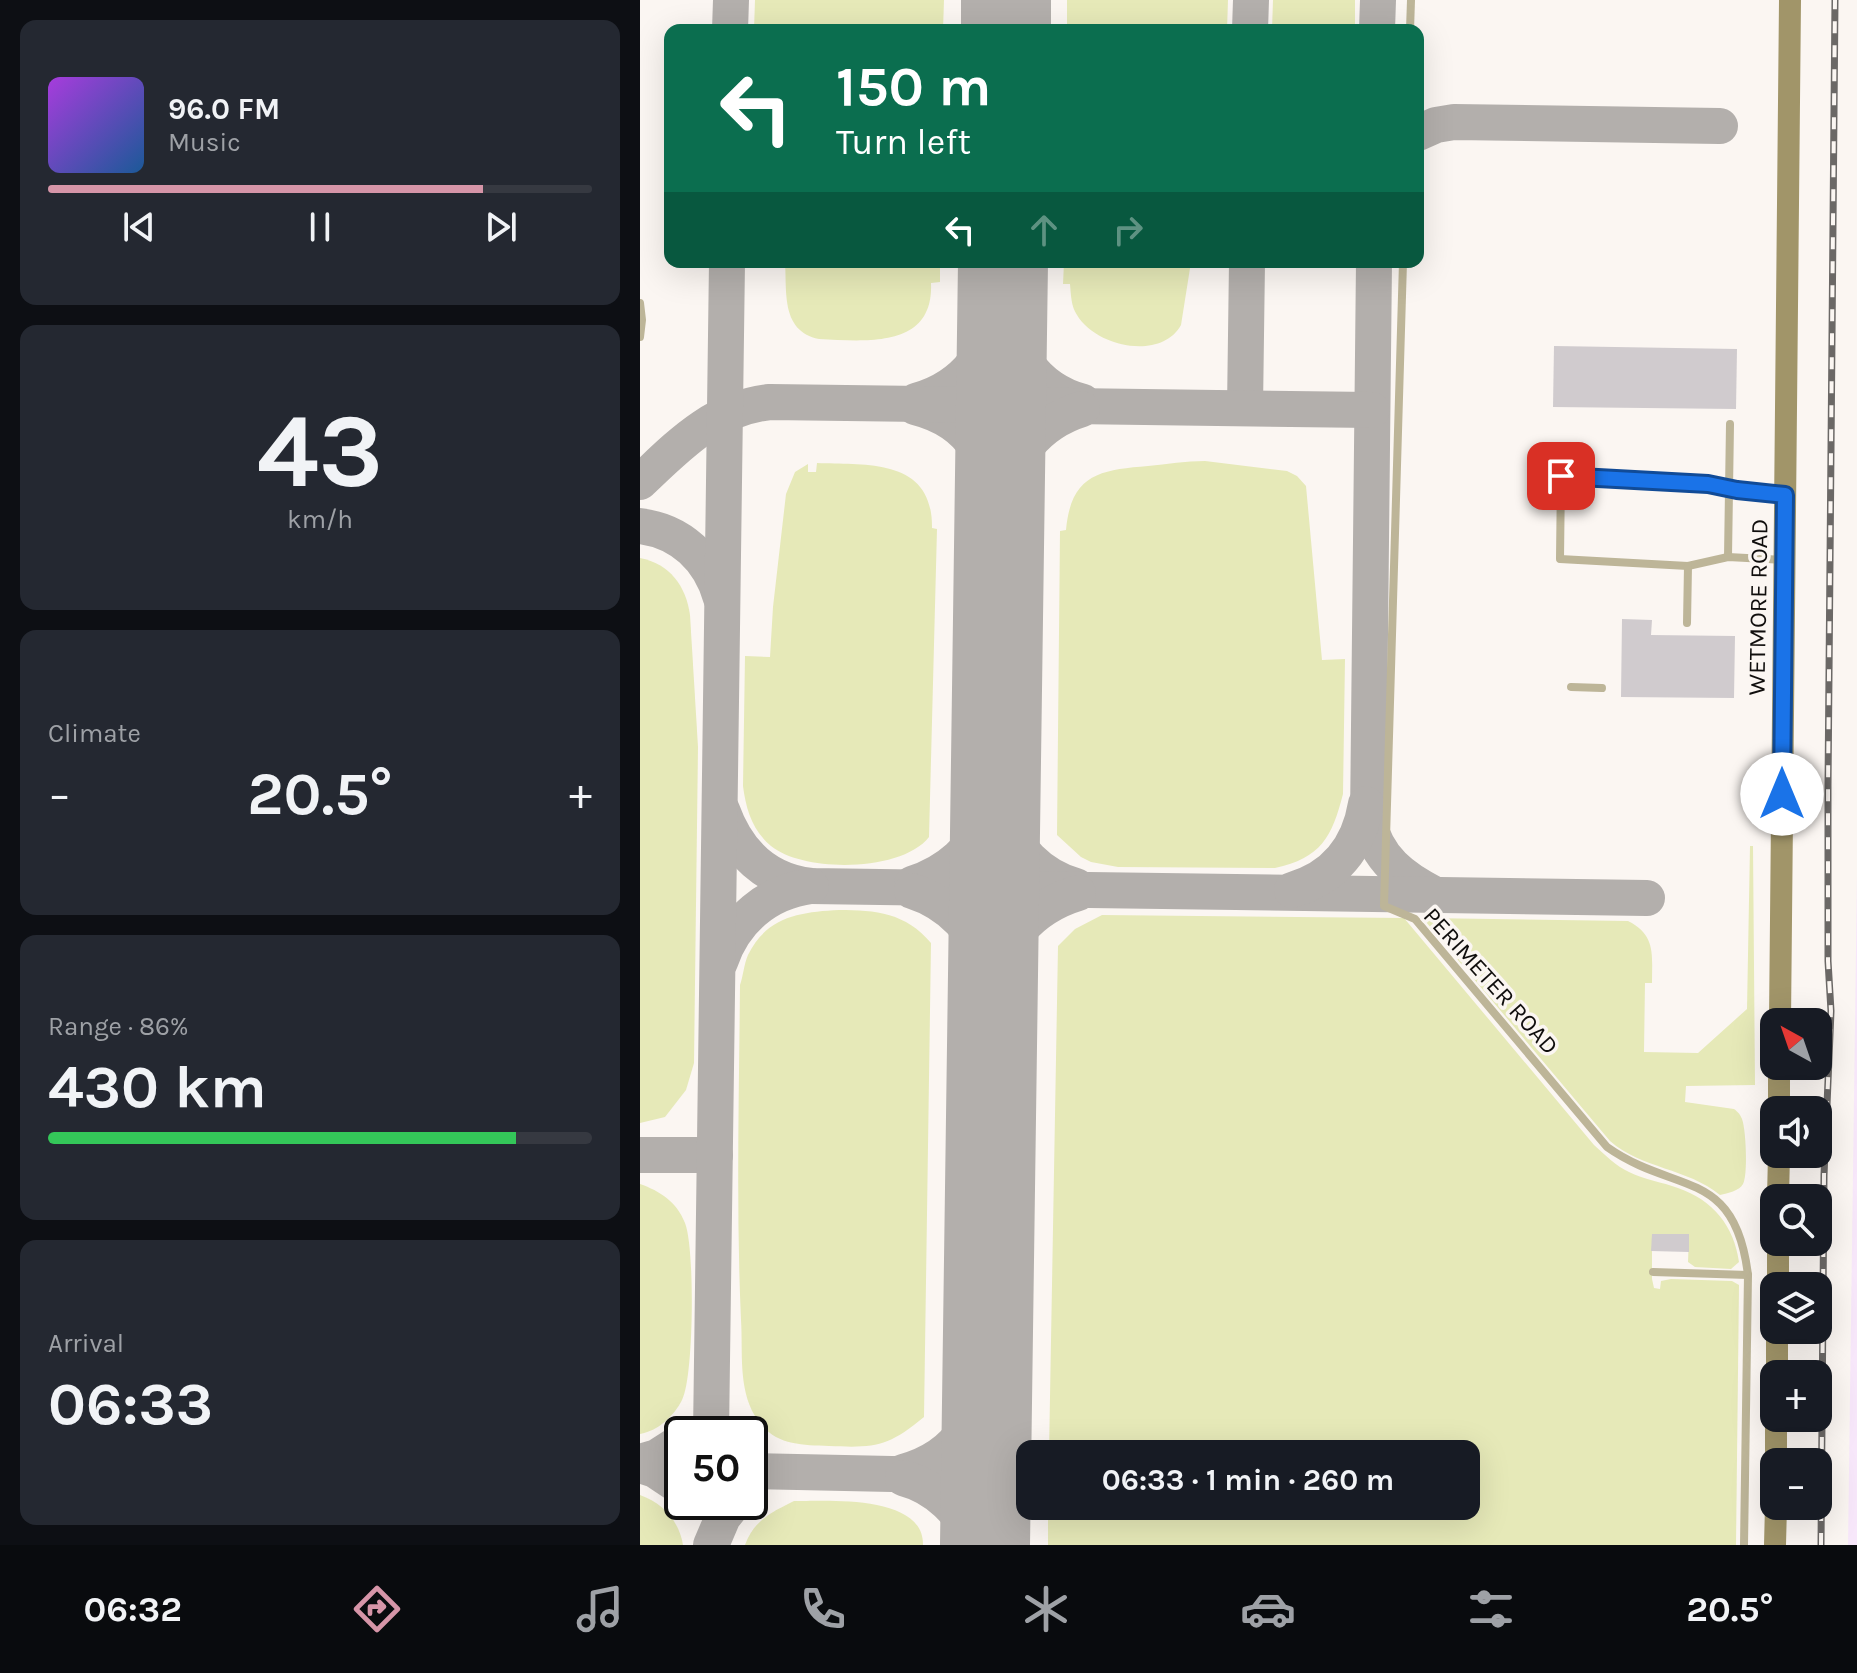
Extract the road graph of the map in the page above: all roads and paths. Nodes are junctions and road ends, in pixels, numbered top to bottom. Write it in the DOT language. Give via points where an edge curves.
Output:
graph roads {
  1 [pos="1411,0"];
  2 [pos="1790,0"];
  3 [pos="1410,24"];
  4 [pos="1403,268"];
  5 [pos="640,303"];
  6 [pos="640,337"];
  7 [pos="1730,424"];
  8 [pos="1728,488"];
  9 [pos="1785,495"];
  10 [pos="1728,557"];
  11 [pos="1784,560"];
  12 [pos="1688,566"];
  13 [pos="1687,623"];
  14 [pos="1571,687"];
  15 [pos="1602,688"];
  16 [pos="1780,1008"];
  17 [pos="1653,1272"];
  18 [pos="1748,1275"];
  19 [pos="1776,1520"];
  20 [pos="1744,1545"];
  21 [pos="1775,1545"];
  1 -- 3 [label="lane"];
  2 -- 9 [label="main road, WETMORE ROAD"];
  4 -- 18 [label="lane, PERIMETER ROAD" via="1384,906 1415,919 1607,1147 1630,1163 1705,1190 1720,1203 1745,1248"];
  5 -- 6 [label="lane"];
  7 -- 8 [label="lane"];
  8 -- 9 [label="lane"];
  8 -- 10 [label="lane"];
  8 -- 12 [label="lane" via="1561,476 1560,559"];
  9 -- 11 [label="main road, WETMORE ROAD"];
  10 -- 11 [label="lane"];
  10 -- 12 [label="lane"];
  11 -- 16 [label="main road, WETMORE ROAD"];
  12 -- 13 [label="lane"];
  14 -- 15 [label="lane"];
  17 -- 18 [label="lane"];
  18 -- 20 [label="lane, PERIMETER ROAD"];
  19 -- 21 [label="main road"];
}
